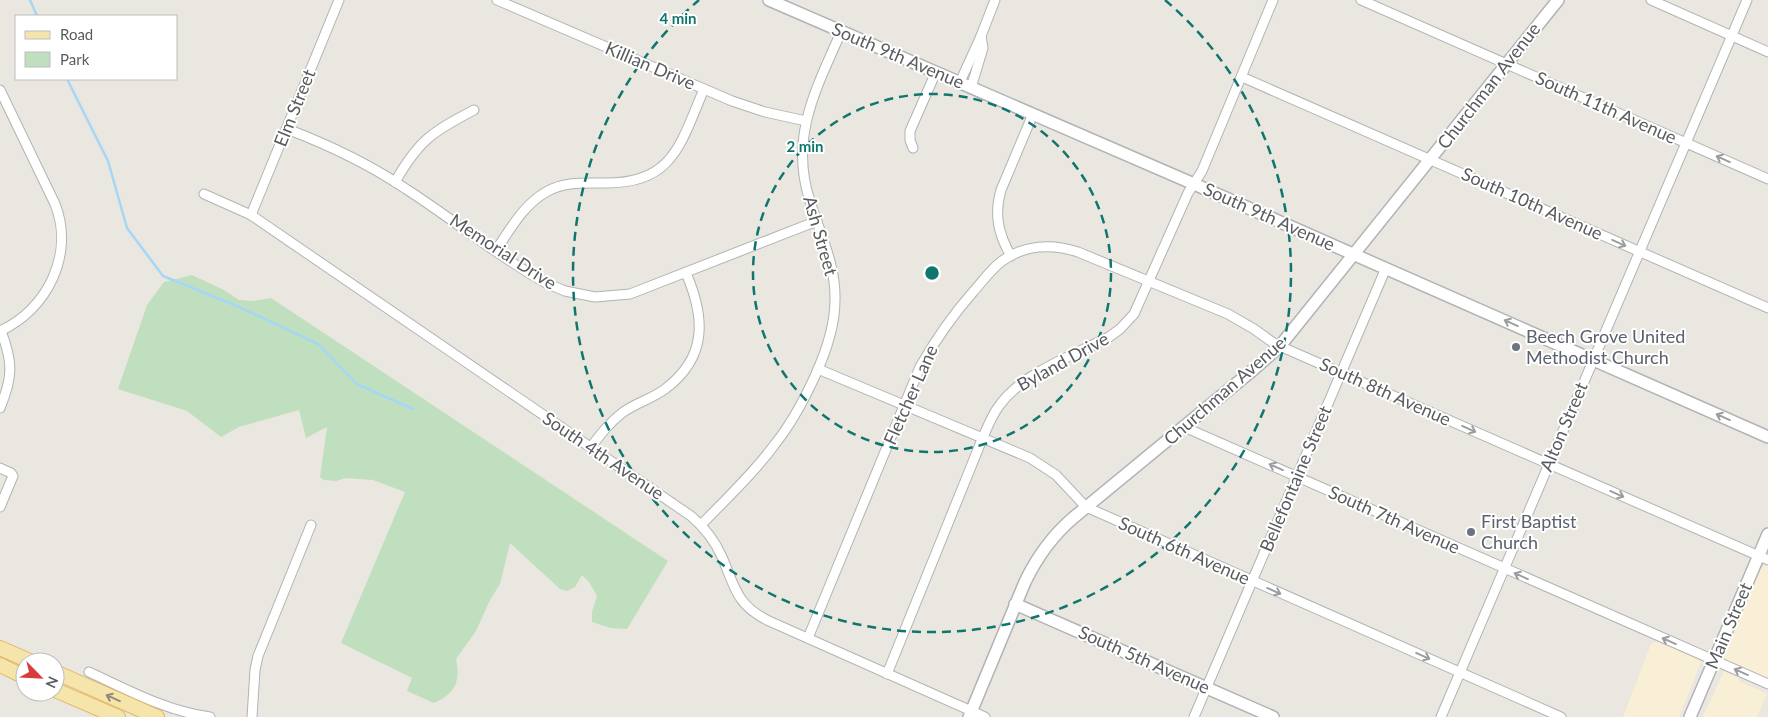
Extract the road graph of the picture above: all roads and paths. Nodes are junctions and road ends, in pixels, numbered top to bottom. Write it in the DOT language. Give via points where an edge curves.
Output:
graph roads {
  1 [pos="339,0"];
  2 [pos="497,0"];
  3 [pos="769,0"];
  4 [pos="995,0"];
  5 [pos="1273,0"];
  6 [pos="1361,0"];
  7 [pos="1558,0"];
  8 [pos="1651,0"];
  9 [pos="1747,0"];
  10 [pos="841,32"];
  11 [pos="981,36"];
  12 [pos="1732,36"];
  13 [pos="1768,52"];
  14 [pos="1506,64"];
  15 [pos="936,72"];
  16 [pos="1242,76"];
  17 [pos="960,82"];
  18 [pos="971,88"];
  19 [pos="704,89"];
  20 [pos="0,90"];
  21 [pos="474,110"];
  22 [pos="1033,114"];
  23 [pos="806,121"];
  24 [pos="287,129"];
  25 [pos="1686,143"];
  26 [pos="913,148"];
  27 [pos="1430,160"];
  28 [pos="1768,179"];
  29 [pos="395,182"];
  30 [pos="1194,184"];
  31 [pos="204,194"];
  32 [pos="251,215"];
  33 [pos="817,222"];
  34 [pos="496,250"];
  35 [pos="1640,252"];
  36 [pos="1354,255"];
  37 [pos="1010,256"];
  38 [pos="1386,268"];
  39 [pos="686,273"];
  40 [pos="1149,282"];
  41 [pos="1768,308"];
  42 [pos="0,331"];
  43 [pos="1280,346"];
  44 [pos="1593,360"];
  45 [pos="818,369"];
  46 [pos="1342,372"];
  47 [pos="905,404"];
  48 [pos="0,408"];
  49 [pos="1184,427"];
  50 [pos="983,437"];
  51 [pos="1768,437"];
  52 [pos="591,447"];
  53 [pos="1549,464"];
  54 [pos="0,468"];
  55 [pos="1297,477"];
  56 [pos="0,507"];
  57 [pos="1086,507"];
  58 [pos="311,525"];
  59 [pos="701,525"];
  60 [pos="1768,534"];
  61 [pos="1763,558"];
  62 [pos="1504,568"];
  63 [pos="1252,581"];
  64 [pos="1015,604"];
  65 [pos="808,638"];
  66 [pos="0,648"];
  67 [pos="15,655"];
  68 [pos="1714,660"];
  69 [pos="0,666"];
  70 [pos="15,672"];
  71 [pos="89,672"];
  72 [pos="1460,673"];
  73 [pos="886,674"];
  74 [pos="65,676"];
  75 [pos="1768,684"];
  76 [pos="1207,688"];
  77 [pos="65,694"];
  78 [pos="970,714"];
  79 [pos="118,717"];
  80 [pos="157,717"];
  81 [pos="210,717"];
  82 [pos="252,717"];
  83 [pos="985,717"];
  84 [pos="1194,717"];
  85 [pos="1273,717"];
  86 [pos="1441,717"];
  87 [pos="1561,717"];
  88 [pos="1690,717"];
  1 -- 24 [label="street, Elm Street"];
  2 -- 19 [label="street, Killian Drive"];
  3 -- 10 [label="street, South 9th Avenue"];
  4 -- 11 [label="street"];
  5 -- 16 [label="street, Byland Drive"];
  6 -- 14 [label="street, South 11th Avenue"];
  7 -- 14 [label="street, Churchman Avenue"];
  8 -- 12 [label="street"];
  9 -- 12 [label="street, Alton Street"];
  10 -- 15 [label="street, South 9th Avenue"];
  10 -- 23 [label="street, Ash Street" via="814,93"];
  11 -- 17 [label="street"];
  11 -- 18 [label="street" via="983,48"];
  12 -- 13 [label="street"];
  12 -- 25 [label="street, Alton Street"];
  14 -- 25 [label="street, South 11th Avenue"];
  14 -- 27 [label="street, Churchman Avenue"];
  15 -- 17 [label="street, South 9th Avenue"];
  15 -- 26 [label="street" via="910,131"];
  16 -- 27 [label="street, South 10th Avenue"];
  16 -- 30 [label="street, Byland Drive"];
  17 -- 18 [label="street, South 9th Avenue"];
  18 -- 22 [label="street, South 9th Avenue"];
  19 -- 23 [label="street, Killian Drive" via="758,110"];
  19 -- 34 [label="street" via="679,146 662,167 644,178 627,183 573,183 550,190 524,210"];
  20 -- 42 [label="street" via="55,204 62,236 59,260 46,292 25,316"];
  21 -- 29 [label="street" via="427,138 412,153"];
  22 -- 30 [label="street, South 9th Avenue"];
  22 -- 37 [label="street" via="998,200 998,227"];
  23 -- 33 [label="street, Ash Street" via="802,160 804,181"];
  24 -- 29 [label="street, Memorial Drive" via="344,153"];
  24 -- 32 [label="street, Elm Street"];
  28 -- 25 [label="street, South 11th Avenue, one-way"];
  25 -- 35 [label="street, Alton Street"];
  27 -- 35 [label="street, South 10th Avenue, one-way"];
  27 -- 36 [label="street, Churchman Avenue"];
  29 -- 34 [label="street, Memorial Drive"];
  30 -- 36 [label="street, South 9th Avenue"];
  30 -- 40 [label="street, Byland Drive"];
  31 -- 32 [label="street, South 4th Avenue"];
  32 -- 52 [label="street, South 4th Avenue"];
  33 -- 39 [label="street, Memorial Drive"];
  33 -- 45 [label="street, Ash Street" via="832,268 835,300 832,327"];
  34 -- 39 [label="street, Memorial Drive" via="556,288 595,297 630,294"];
  35 -- 41 [label="street, South 10th Avenue"];
  35 -- 44 [label="street, Alton Street"];
  36 -- 38 [label="street, South 9th Avenue"];
  36 -- 43 [label="street, Churchman Avenue"];
  37 -- 40 [label="street, South 8th Avenue" via="1037,247 1065,248"];
  37 -- 47 [label="street, Fletcher Lane" via="996,266 948,320 920,367"];
  44 -- 38 [label="street, South 9th Avenue, one-way"];
  38 -- 46 [label="street, Bellefontaine Street"];
  39 -- 52 [label="street" via="695,293 700,318 698,341 690,360 674,382 619,415"];
  40 -- 43 [label="street, South 8th Avenue" via="1228,314"];
  40 -- 50 [label="street, Byland Drive" via="1134,314 1120,329 1018,385 997,408"];
  42 -- 48 [label="street" via="9,353 11,370"];
  43 -- 46 [label="street, South 8th Avenue"];
  43 -- 49 [label="street, Churchman Avenue"];
  51 -- 44 [label="street, South 9th Avenue, one-way"];
  44 -- 53 [label="street, Alton Street"];
  45 -- 47 [label="street, South 6th Avenue"];
  45 -- 59 [label="street, Ash Street" via="800,408 776,443"];
  46 -- 53 [label="street, South 8th Avenue, one-way"];
  46 -- 55 [label="street, Bellefontaine Street"];
  47 -- 50 [label="street, South 6th Avenue"];
  47 -- 65 [label="street, Fletcher Lane"];
  55 -- 49 [label="street, South 7th Avenue, one-way"];
  49 -- 57 [label="street, Churchman Avenue"];
  50 -- 57 [label="street, South 6th Avenue" via="1024,454 1045,467"];
  50 -- 73 [label="street, Byland Drive"];
  52 -- 59 [label="street, South 4th Avenue"];
  53 -- 61 [label="street, South 8th Avenue, one-way"];
  53 -- 62 [label="street, Alton Street"];
  54 -- 56 [label="street" via="13,476"];
  55 -- 62 [label="street, South 7th Avenue"];
  55 -- 63 [label="street, Bellefontaine Street"];
  57 -- 63 [label="street, South 6th Avenue"];
  57 -- 64 [label="street, Churchman Avenue" via="1045,548"];
  58 -- 82 [label="street" via="258,656"];
  59 -- 65 [label="street, South 4th Avenue" via="716,546 744,603 763,618"];
  60 -- 61 [label="street, Main Street"];
  61 -- 68 [label="street, Main Street"];
  68 -- 62 [label="street, South 7th Avenue, one-way"];
  62 -- 72 [label="street, Alton Street"];
  63 -- 72 [label="street, South 6th Avenue, one-way"];
  63 -- 76 [label="street, Bellefontaine Street"];
  64 -- 76 [label="street, South 5th Avenue"];
  64 -- 78 [label="street, Churchman Avenue"];
  65 -- 73 [label="street, South 4th Avenue"];
  66 -- 67 [label="main road"];
  75 -- 68 [label="street, South 7th Avenue, one-way"];
  68 -- 88 [label="street, Main Street"];
  69 -- 70 [label="main road"];
  71 -- 81 [label="street" via="166,707"];
  72 -- 86 [label="street, Alton Street"];
  72 -- 87 [label="street, South 6th Avenue"];
  73 -- 78 [label="street, South 4th Avenue"];
  80 -- 74 [label="main road, one-way"];
  76 -- 84 [label="street, Bellefontaine Street"];
  76 -- 85 [label="street, South 5th Avenue"];
  77 -- 79 [label="main road"];
  78 -- 83 [label="street, South 4th Avenue"];
}
